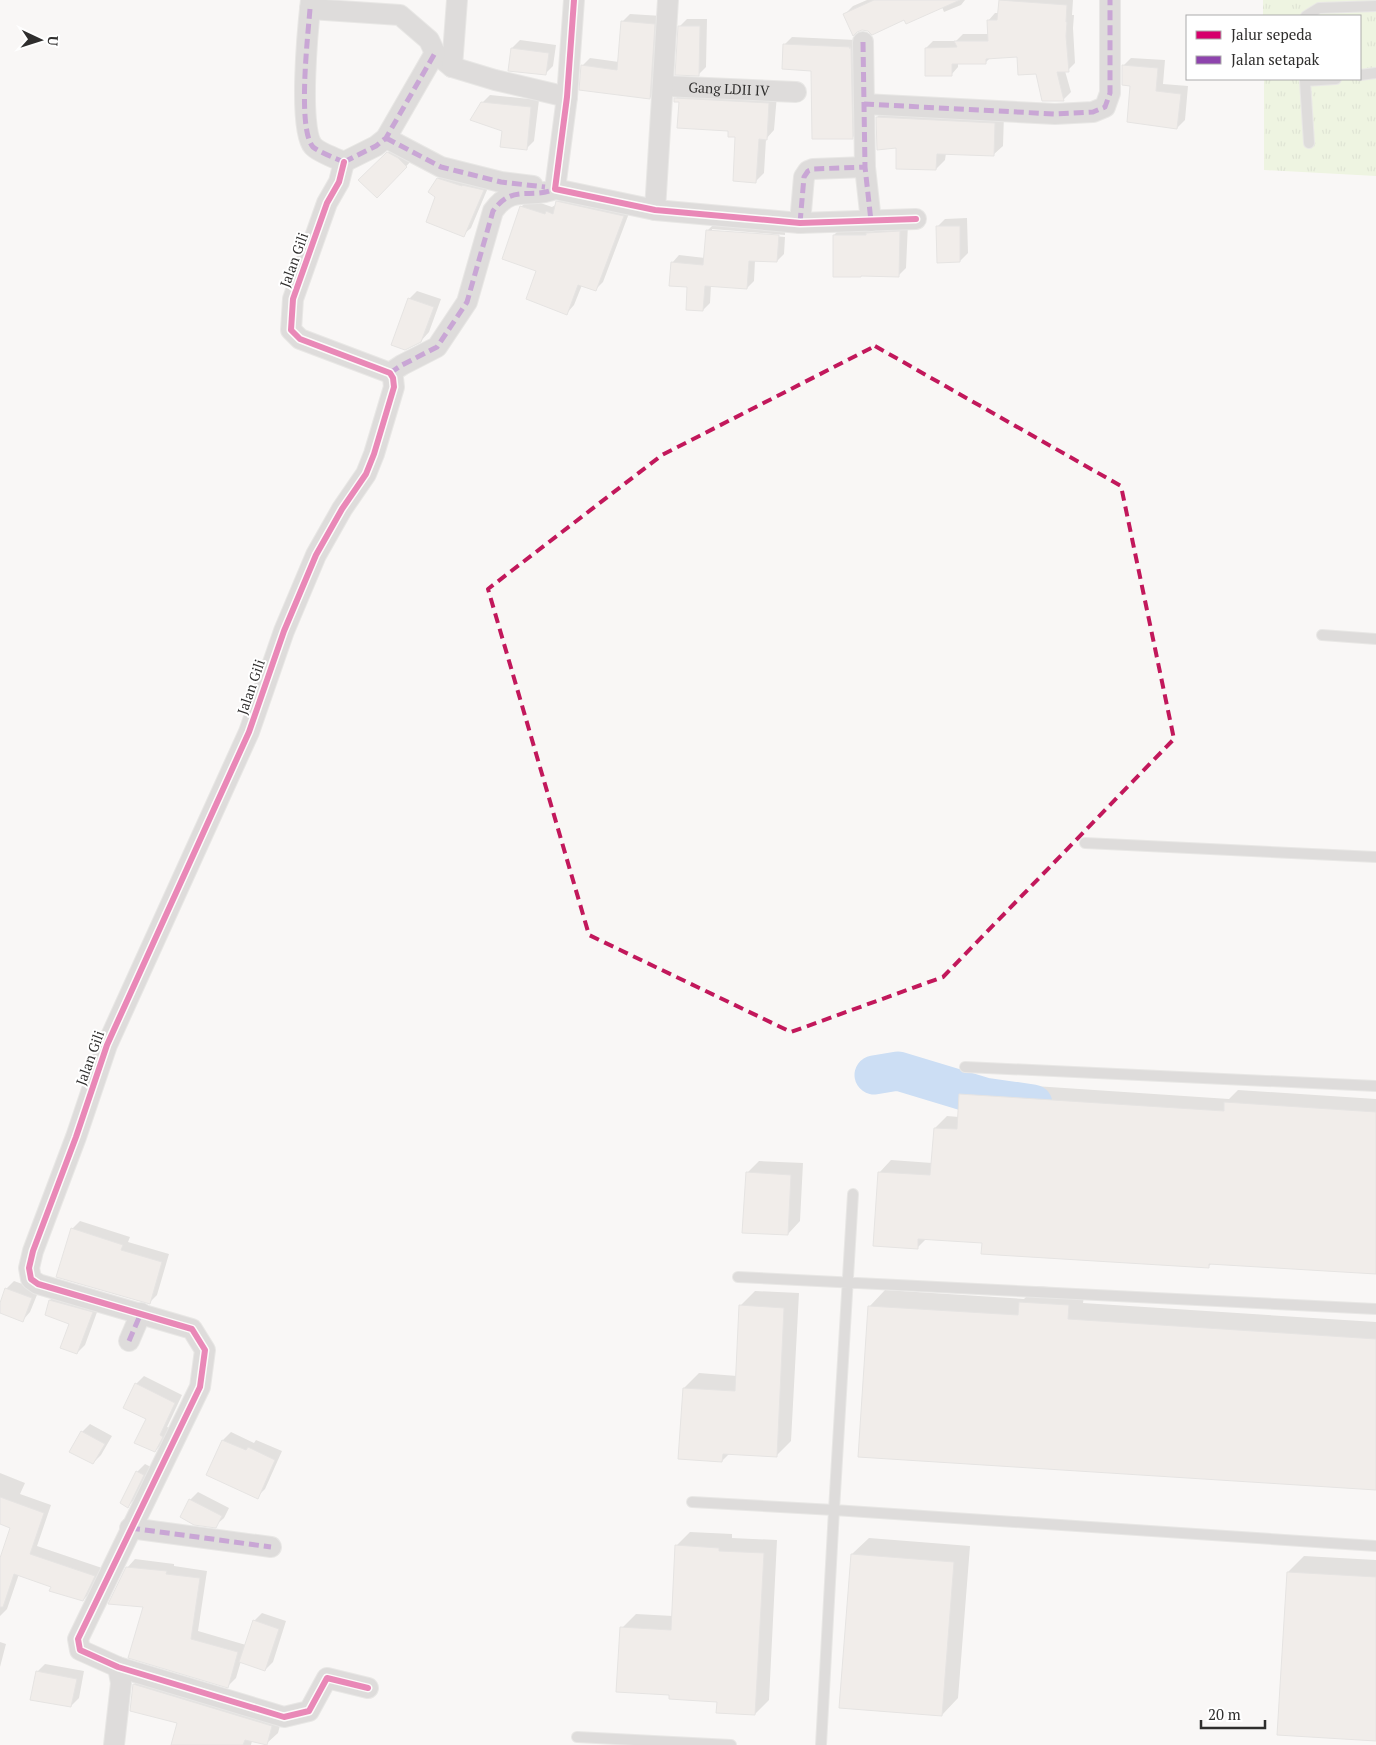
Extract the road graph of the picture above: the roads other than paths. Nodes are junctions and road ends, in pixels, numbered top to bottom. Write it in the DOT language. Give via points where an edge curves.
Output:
graph roads {
  1 [pos="457,0"];
  2 [pos="574,0"];
  3 [pos="668,0"];
  4 [pos="1110,0"];
  5 [pos="311,5"];
  6 [pos="1376,6"];
  7 [pos="1308,15"];
  8 [pos="863,42"];
  9 [pos="435,53"];
  10 [pos="452,67"];
  11 [pos="1376,73"];
  12 [pos="1361,75"];
  13 [pos="1305,80"];
  14 [pos="662,86"];
  15 [pos="796,92"];
  16 [pos="567,97"];
  17 [pos="864,104"];
  18 [pos="386,138"];
  19 [pos="1309,143"];
  20 [pos="344,162"];
  21 [pos="865,166"];
  22 [pos="555,189"];
  23 [pos="655,210"];
  24 [pos="916,219"];
  25 [pos="871,221"];
  26 [pos="800,223"];
  27 [pos="390,373"];
  28 [pos="1322,636"];
  29 [pos="1376,639"];
  30 [pos="1085,843"];
  31 [pos="1376,857"];
  32 [pos="965,1067"];
  33 [pos="1376,1086"];
  34 [pos="853,1194"];
  35 [pos="738,1277"];
  36 [pos="848,1282"];
  37 [pos="1376,1309"];
  38 [pos="141,1313"];
  39 [pos="129,1341"];
  40 [pos="692,1502"];
  41 [pos="834,1510"];
  42 [pos="130,1528"];
  43 [pos="1376,1546"];
  44 [pos="270,1547"];
  45 [pos="118,1667"];
  46 [pos="368,1688"];
  47 [pos="577,1737"];
  48 [pos="114,1745"];
  49 [pos="731,1745"];
  50 [pos="821,1745"];
  1 -- 10 [label="street"];
  2 -- 16 [label="street"];
  3 -- 14 [label="street"];
  4 -- 17 [label="street" via="1110,93 1105,107 1094,112 1054,114"];
  5 -- 9 [label="street" via="400,15 429,40"];
  5 -- 20 [label="street" via="305,82 307,135 314,147"];
  6 -- 7 [label="lane" via="1319,8"];
  8 -- 17 [label="street"];
  9 -- 10 [label="street"];
  9 -- 18 [label="street"];
  10 -- 16 [label="street"];
  11 -- 12 [label="lane"];
  13 -- 19 [label="lane"];
  14 -- 15 [label="street, Gang LDII IV"];
  14 -- 23 [label="street"];
  16 -- 22 [label="street"];
  17 -- 21 [label="street"];
  18 -- 20 [label="street"];
  18 -- 22 [label="street" via="441,167 501,182"];
  20 -- 27 [label="street, Jalan Gili" via="293,300 291,330 300,339"];
  21 -- 25 [label="street"];
  21 -- 26 [label="street" via="813,168 808,171 804,177"];
  22 -- 23 [label="street"];
  22 -- 27 [label="street" via="511,195 501,200 488,227 467,302 437,347"];
  23 -- 26 [label="street"];
  24 -- 25 [label="street"];
  25 -- 26 [label="street"];
  27 -- 38 [label="street, Jalan Gili" via="394,387 366,474 316,554 284,631 249,732 107,1045 33,1251 29,1268 32,1279 38,1284"];
  28 -- 29 [label="lane"];
  30 -- 31 [label="lane"];
  32 -- 33 [label="lane"];
  34 -- 36 [label="lane"];
  35 -- 36 [label="lane"];
  36 -- 37 [label="lane"];
  36 -- 41 [label="lane"];
  38 -- 39 [label="street"];
  38 -- 42 [label="street" via="192,1329 205,1350 200,1387"];
  40 -- 41 [label="lane"];
  41 -- 43 [label="lane"];
  41 -- 50 [label="lane"];
  42 -- 44 [label="street"];
  42 -- 45 [label="street" via="78,1639 80,1650"];
  45 -- 46 [label="street" via="284,1718 309,1711 327,1678"];
  45 -- 48 [label="street" via="121,1683"];
  47 -- 49 [label="lane"];
}
